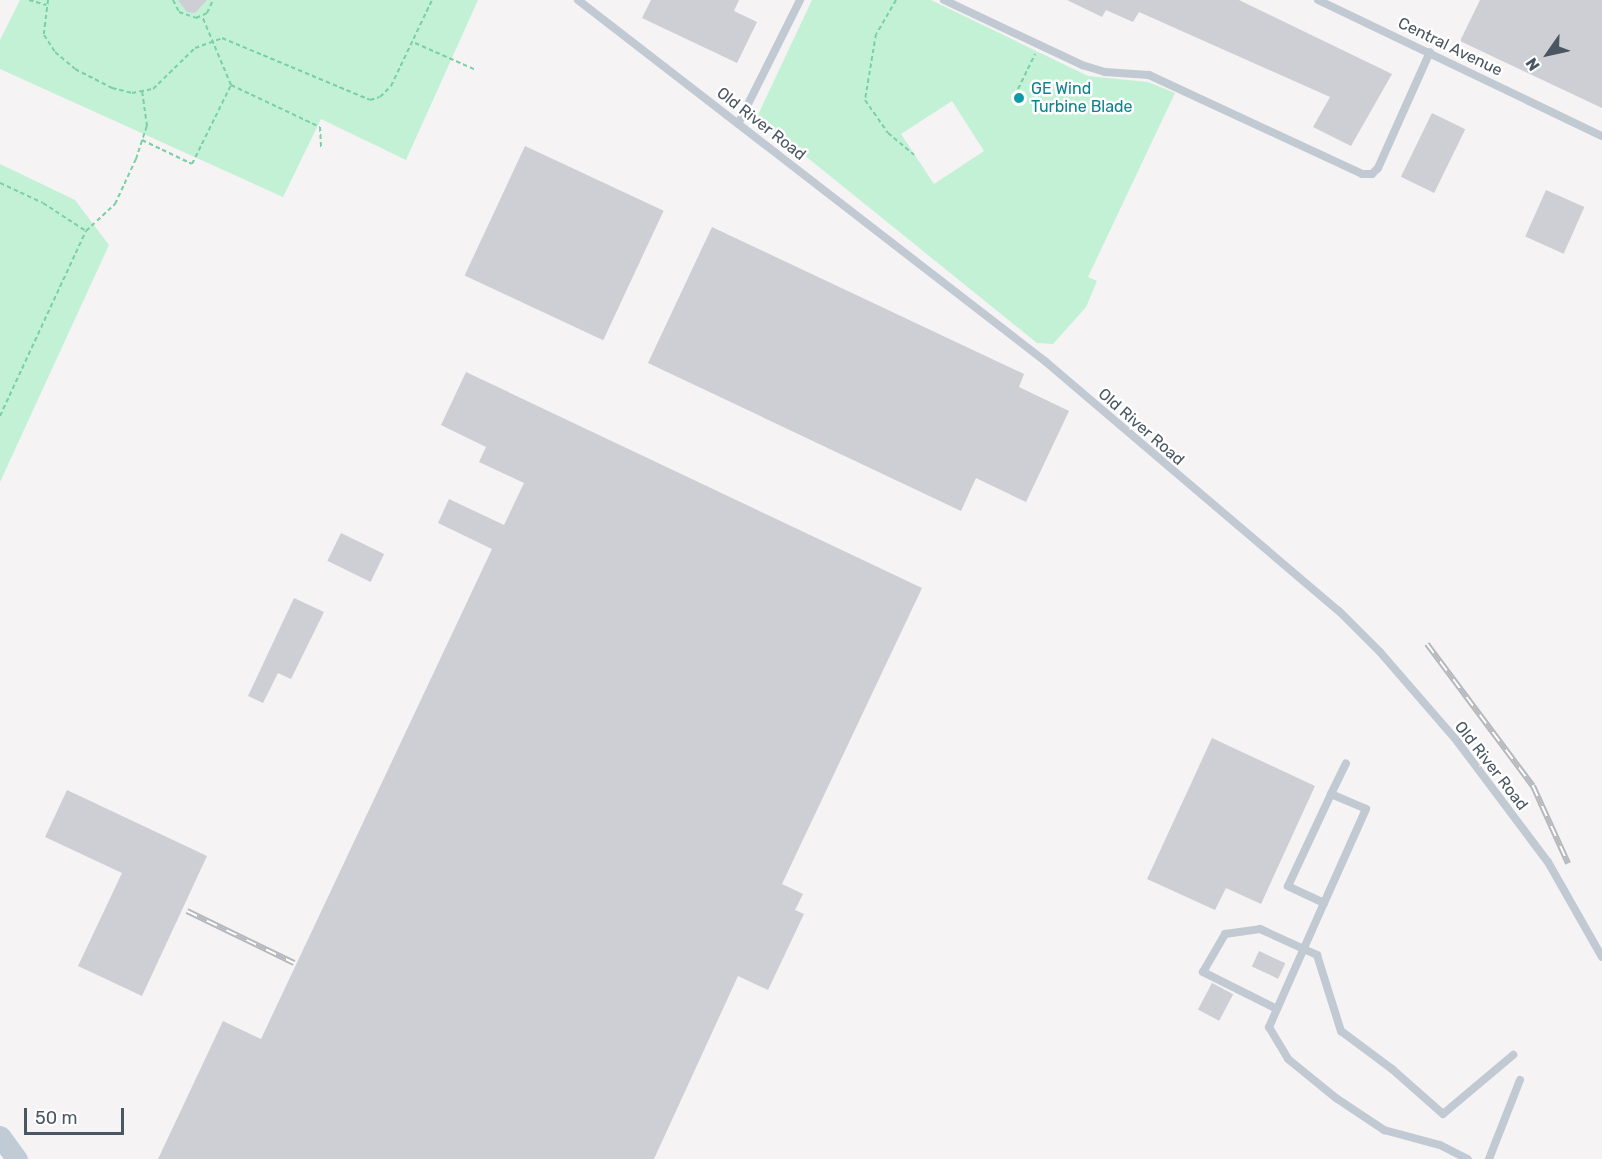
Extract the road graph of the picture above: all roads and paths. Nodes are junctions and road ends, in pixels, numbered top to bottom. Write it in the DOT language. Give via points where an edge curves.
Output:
graph roads {
  1 [pos="29,0"];
  2 [pos="48,0"];
  3 [pos="174,0"];
  4 [pos="213,0"];
  5 [pos="432,0"];
  6 [pos="578,0"];
  7 [pos="800,0"];
  8 [pos="896,0"];
  9 [pos="944,0"];
  10 [pos="1318,0"];
  11 [pos="46,5"];
  12 [pos="202,16"];
  13 [pos="212,40"];
  14 [pos="415,43"];
  15 [pos="1039,45"];
  16 [pos="1430,52"];
  17 [pos="476,70"];
  18 [pos="231,85"];
  19 [pos="1018,89"];
  20 [pos="142,91"];
  21 [pos="738,124"];
  22 [pos="1602,136"];
  23 [pos="142,141"];
  24 [pos="321,148"];
  25 [pos="914,155"];
  26 [pos="0,183"];
  27 [pos="86,231"];
  28 [pos="0,416"];
  29 [pos="1346,763"];
  30 [pos="1331,794"];
  31 [pos="1324,903"];
  32 [pos="1305,947"];
  33 [pos="1602,957"];
  34 [pos="1277,1008"];
  35 [pos="1513,1055"];
  36 [pos="1520,1080"];
  37 [pos="0,1136"];
  38 [pos="17,1159"];
  39 [pos="1468,1159"];
  40 [pos="1489,1159"];
  1 -- 11 [label="path"];
  2 -- 11 [label="path"];
  3 -- 12 [label="path" via="184,16"];
  4 -- 12 [label="path"];
  5 -- 14 [label="path"];
  6 -- 21 [label="lane, Old River Road"];
  7 -- 21 [label="lane"];
  8 -- 25 [label="path" via="876,34 865,100 888,133"];
  9 -- 15 [label="lane"];
  10 -- 16 [label="lane, Central Avenue"];
  11 -- 20 [label="path" via="44,34 55,52 75,69 112,88"];
  12 -- 13 [label="path"];
  13 -- 14 [label="path" via="233,40 284,66 370,100 380,97 391,86"];
  13 -- 18 [label="path"];
  13 -- 20 [label="path" via="195,48 153,89"];
  14 -- 17 [label="path"];
  15 -- 16 [label="lane" via="1105,72 1149,75 1362,174 1372,174 1378,168"];
  15 -- 19 [label="path"];
  16 -- 22 [label="lane, Central Avenue"];
  18 -- 23 [label="path" via="192,164"];
  18 -- 24 [label="path" via="320,127"];
  20 -- 23 [label="path" via="147,126"];
  21 -- 33 [label="lane, Old River Road" via="1046,362 1347,619 1456,741 1548,862"];
  23 -- 27 [label="path" via="116,204"];
  26 -- 27 [label="path" via="43,203"];
  27 -- 28 [label="path"];
  29 -- 30 [label="lane"];
  30 -- 31 [label="lane" via="1366,809"];
  30 -- 31 [label="lane" via="1288,886"];
  31 -- 32 [label="lane"];
  32 -- 34 [label="lane"];
  32 -- 34 [label="lane" via="1260,929 1225,934 1203,972"];
  32 -- 35 [label="lane" via="1317,955 1341,1031 1443,1114"];
  34 -- 39 [label="lane" via="1269,1027 1288,1059 1336,1098 1384,1130 1440,1145"];
  36 -- 40 [label="lane"];
  37 -- 38 [label="main road"];
}
